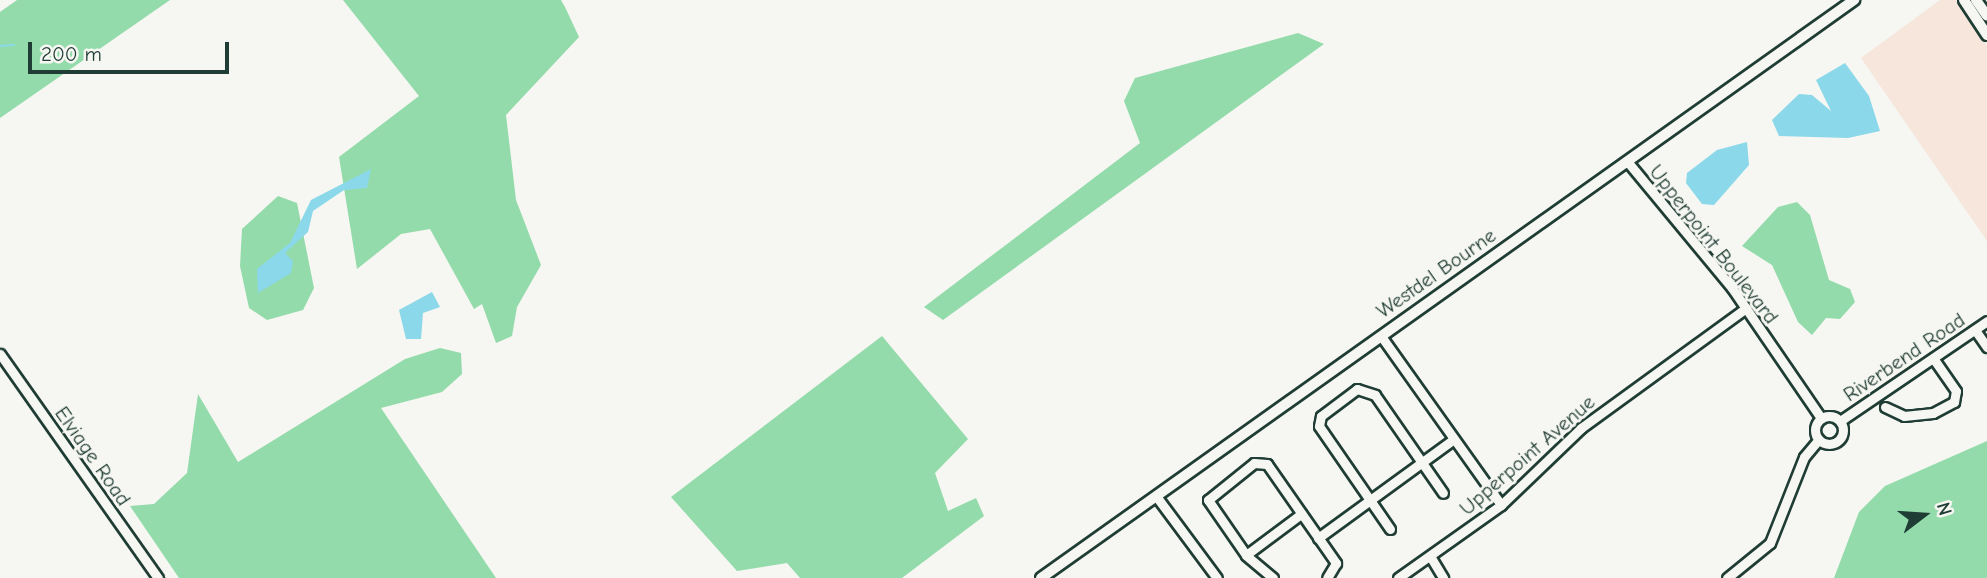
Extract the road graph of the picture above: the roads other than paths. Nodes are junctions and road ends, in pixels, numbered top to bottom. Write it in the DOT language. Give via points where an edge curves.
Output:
graph roads {
  1 [pos="1854,0"];
  2 [pos="1964,0"];
  3 [pos="1976,0"];
  4 [pos="1987,16"];
  5 [pos="1987,35"];
  6 [pos="1627,161"];
  7 [pos="1746,308"];
  8 [pos="1987,321"];
  9 [pos="1975,330"];
  10 [pos="1381,336"];
  11 [pos="1987,347"];
  12 [pos="0,354"];
  13 [pos="1933,358"];
  14 [pos="1885,407"];
  15 [pos="1821,418"];
  16 [pos="1840,421"];
  17 [pos="1454,439"];
  18 [pos="1819,439"];
  19 [pos="1422,462"];
  20 [pos="1443,493"];
  21 [pos="1156,496"];
  22 [pos="1369,500"];
  23 [pos="1501,505"];
  24 [pos="1301,514"];
  25 [pos="1390,529"];
  26 [pos="1318,538"];
  27 [pos="1246,555"];
  28 [pos="1430,556"];
  29 [pos="158,578"];
  30 [pos="1041,578"];
  31 [pos="1217,578"];
  32 [pos="1273,578"];
  33 [pos="1327,578"];
  34 [pos="1398,578"];
  35 [pos="1443,578"];
  36 [pos="1727,578"];
  1 -- 6 [label="main road, Westdel Bourne"];
  2 -- 5 [label="main road"];
  3 -- 4 [label="main road"];
  6 -- 7 [label="street, Upperpoint Boulevard"];
  6 -- 10 [label="main road, Westdel Bourne"];
  7 -- 15 [label="street, Upperpoint Boulevard"];
  7 -- 23 [label="street, Upperpoint Avenue" via="1581,428"];
  8 -- 9 [label="street, Riverbend Road"];
  9 -- 11 [label="street"];
  9 -- 13 [label="street, Riverbend Road"];
  10 -- 17 [label="street"];
  10 -- 21 [label="main road, Westdel Bourne"];
  12 -- 29 [label="street, Elviage Road"];
  13 -- 14 [label="street" via="1956,391 1954,401 1933,413 1904,416"];
  13 -- 16 [label="street, Riverbend Road"];
  15 -- 16 [label="street"];
  15 -- 18 [label="street" via="1815,428"];
  16 -- 18 [label="street, Riverbend Road" via="1837,442"];
  17 -- 19 [label="street"];
  17 -- 23 [label="street"];
  18 -- 36 [label="street" via="1800,465 1770,543"];
  19 -- 20 [label="street"];
  19 -- 22 [label="street"];
  19 -- 22 [label="street" via="1367,388 1339,402 1321,416 1319,426"];
  21 -- 30 [label="main road, Westdel Bourne"];
  21 -- 31 [label="street"];
  22 -- 25 [label="street"];
  22 -- 26 [label="street"];
  23 -- 28 [label="street, Upperpoint Avenue"];
  24 -- 26 [label="street"];
  24 -- 27 [label="street"];
  24 -- 27 [label="street" via="1261,462 1210,494 1210,507"];
  26 -- 33 [label="street" via="1336,563"];
  27 -- 32 [label="street"];
  28 -- 34 [label="street, Upperpoint Avenue"];
  28 -- 35 [label="street"];
}
